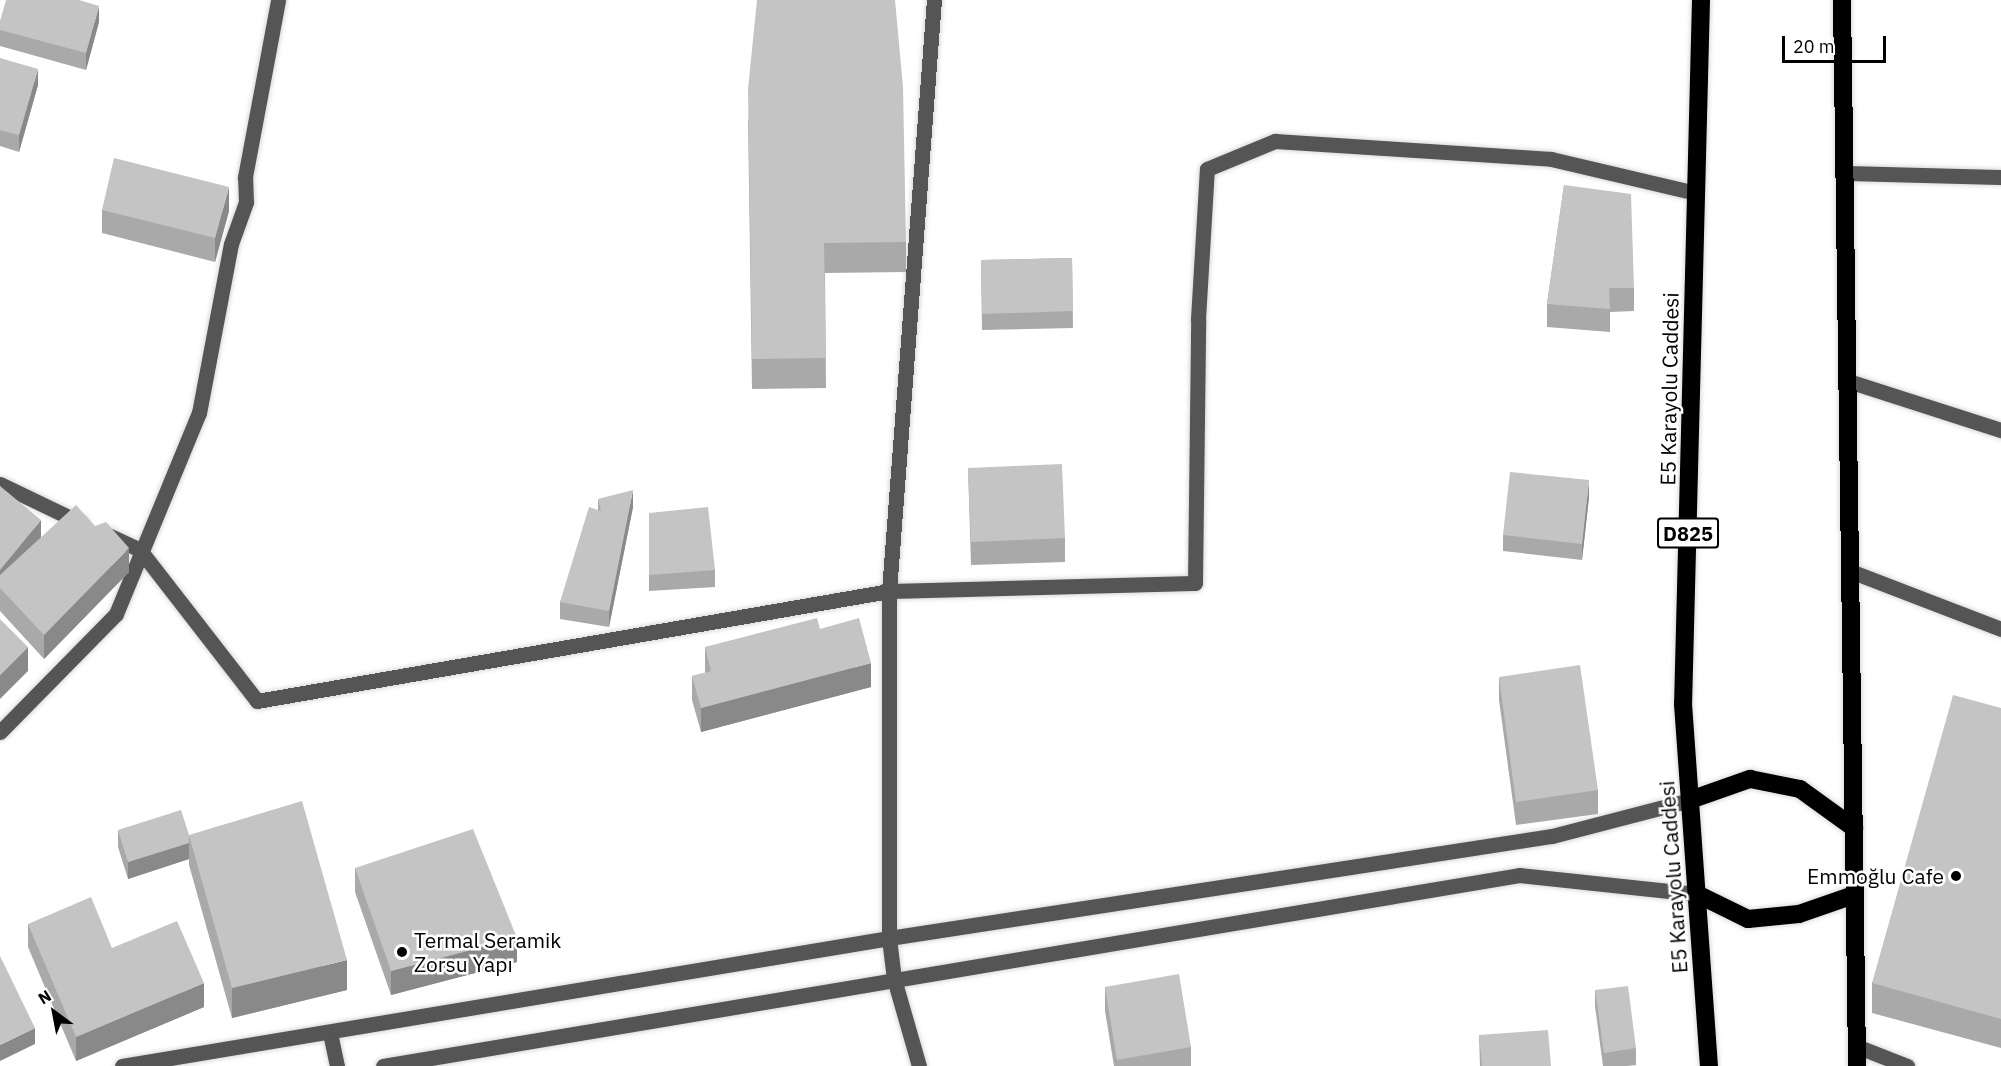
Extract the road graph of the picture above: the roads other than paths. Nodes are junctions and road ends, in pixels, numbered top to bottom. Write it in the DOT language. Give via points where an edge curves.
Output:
graph roads {
  1 [pos="278,0"];
  2 [pos="934,0"];
  3 [pos="1701,0"];
  4 [pos="1842,0"];
  5 [pos="1845,173"];
  6 [pos="2001,177"];
  7 [pos="1696,193"];
  8 [pos="1848,381"];
  9 [pos="2001,430"];
  10 [pos="0,484"];
  11 [pos="140,550"];
  12 [pos="1850,571"];
  13 [pos="889,591"];
  14 [pos="2001,629"];
  15 [pos="0,732"];
  16 [pos="1690,801"];
  17 [pos="1854,828"];
  18 [pos="1697,894"];
  19 [pos="1854,895"];
  20 [pos="889,938"];
  21 [pos="894,979"];
  22 [pos="330,1033"];
  23 [pos="1856,1046"];
  24 [pos="122,1066"];
  25 [pos="338,1066"];
  26 [pos="383,1066"];
  27 [pos="919,1066"];
  28 [pos="1709,1066"];
  29 [pos="1857,1066"];
  30 [pos="1907,1066"];
  1 -- 11 [label="street" via="245,177 246,202 231,244 199,413"];
  2 -- 13 [label="street"];
  3 -- 7 [label="highway, E5 Karayolu Caddesi / D825"];
  4 -- 5 [label="highway"];
  5 -- 6 [label="street"];
  5 -- 8 [label="highway"];
  7 -- 13 [label="street" via="1551,159 1275,141 1207,169 1198,319 1195,583"];
  7 -- 16 [label="highway, E5 Karayolu Caddesi / D825" via="1683,705"];
  8 -- 9 [label="street"];
  8 -- 12 [label="highway"];
  10 -- 11 [label="street"];
  11 -- 13 [label="street" via="257,701"];
  11 -- 15 [label="street" via="116,614"];
  12 -- 14 [label="street"];
  12 -- 17 [label="highway"];
  13 -- 20 [label="street"];
  16 -- 17 [label="highway" via="1750,779 1800,789"];
  16 -- 18 [label="highway, E5 Karayolu Caddesi / D825"];
  16 -- 20 [label="street" via="1552,836"];
  17 -- 19 [label="highway"];
  18 -- 19 [label="highway" via="1748,920 1799,914"];
  18 -- 21 [label="street" via="1519,875"];
  18 -- 28 [label="highway, E5 Karayolu Caddesi / D825"];
  19 -- 23 [label="highway"];
  20 -- 21 [label="street"];
  20 -- 22 [label="street"];
  21 -- 26 [label="street"];
  21 -- 27 [label="street"];
  22 -- 24 [label="street"];
  22 -- 25 [label="street"];
  23 -- 29 [label="highway"];
  23 -- 30 [label="street"];
}
